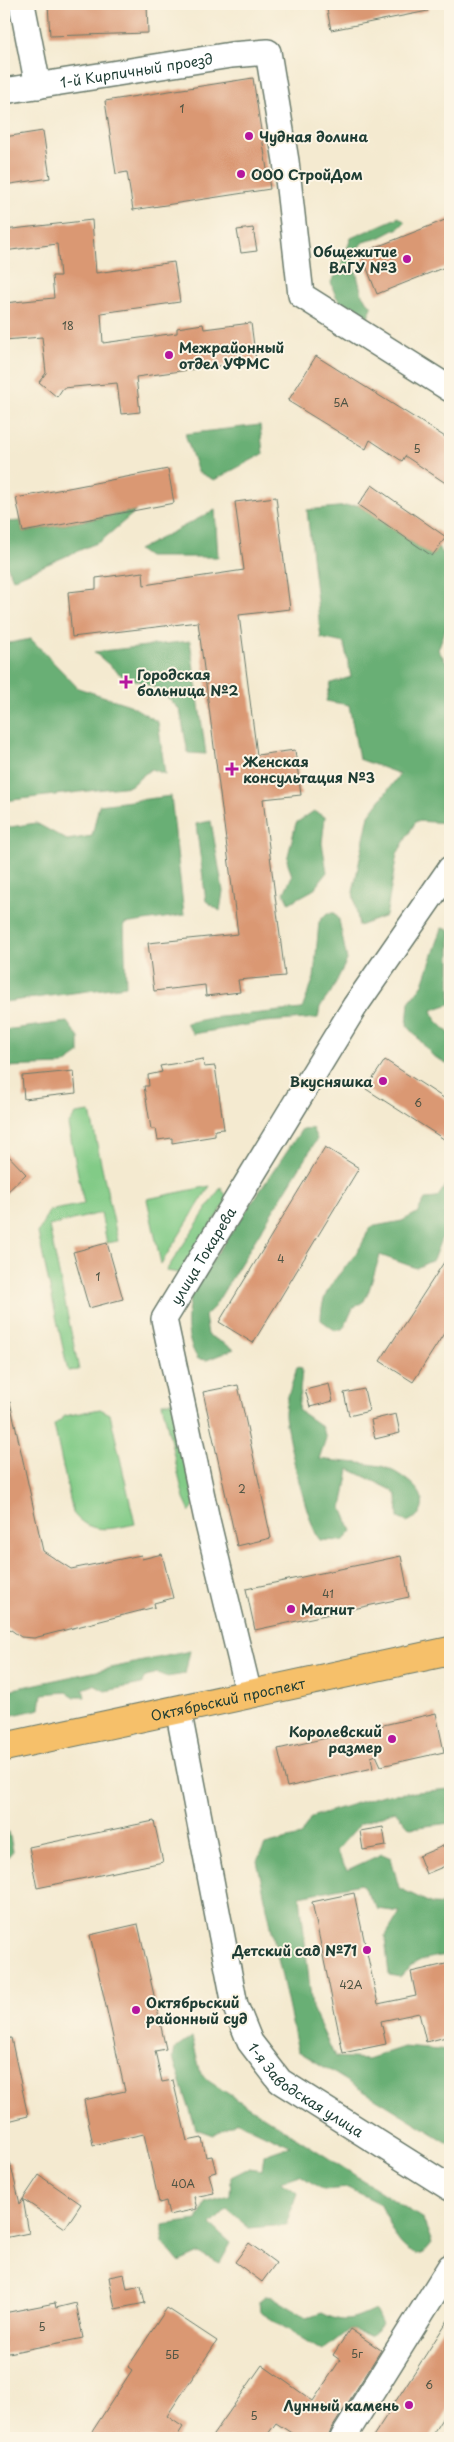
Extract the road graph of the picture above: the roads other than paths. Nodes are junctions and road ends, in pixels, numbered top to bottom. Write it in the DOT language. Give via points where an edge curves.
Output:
graph roads {
  1 [pos="22,4"];
  2 [pos="38,86"];
  3 [pos="4,92"];
  4 [pos="450,389"];
  5 [pos="450,869"];
  6 [pos="450,1651"];
  7 [pos="250,1694"];
  8 [pos="178,1709"];
  9 [pos="4,1747"];
  10 [pos="450,2188"];
  11 [pos="450,2267"];
  12 [pos="342,2438"];
  1 -- 2 [label="street"];
  2 -- 3 [label="street, 1-й Кирпичный проезд"];
  2 -- 4 [label="street, 1-й Кирпичный проезд" via="268,52 286,161 301,295"];
  5 -- 7 [label="street, улица Токарева" via="355,1006 164,1319 207,1520"];
  6 -- 7 [label="main road, Октябрьский проспект"];
  7 -- 8 [label="main road, Октябрьский проспект"];
  8 -- 9 [label="main road, Октябрьский проспект"];
  8 -- 10 [label="street, 1-я Заводская улица" via="234,2005 250,2042 280,2082"];
  11 -- 12 [label="street"];
}
